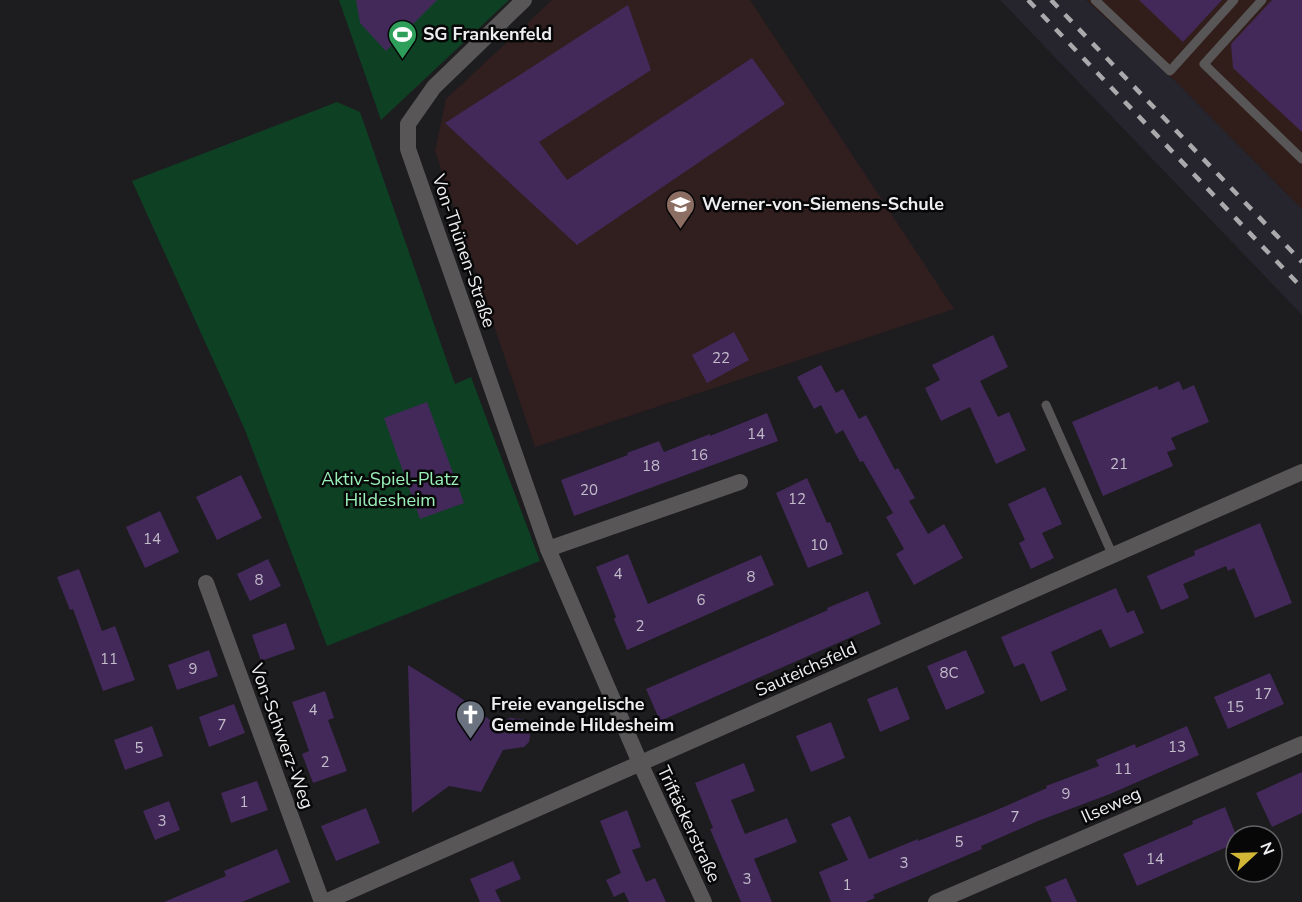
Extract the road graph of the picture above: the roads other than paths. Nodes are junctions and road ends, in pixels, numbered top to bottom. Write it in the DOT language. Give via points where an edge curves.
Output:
graph roads {
  1 [pos="524,0"];
  2 [pos="1095,0"];
  3 [pos="1234,0"];
  4 [pos="1262,0"];
  5 [pos="1302,159"];
  6 [pos="1046,405"];
  7 [pos="1302,472"];
  8 [pos="740,482"];
  9 [pos="548,549"];
  10 [pos="1113,556"];
  11 [pos="206,583"];
  12 [pos="1302,744"];
  13 [pos="640,763"];
  14 [pos="323,902"];
  15 [pos="704,902"];
  16 [pos="936,902"];
  1 -- 9 [label="street, Von-Thünen-Straße" via="434,87 408,124 408,149"];
  2 -- 3 [label="lane" via="1170,71"];
  4 -- 5 [label="lane" via="1204,64"];
  6 -- 10 [label="lane"];
  7 -- 10 [label="street, Sauteichsfeld"];
  8 -- 9 [label="street"];
  9 -- 13 [label="street, Von-Thünen-Straße"];
  10 -- 13 [label="street, Sauteichsfeld"];
  11 -- 14 [label="street, Von-Schwerz-Weg"];
  12 -- 16 [label="street, Ilseweg"];
  13 -- 14 [label="street, Sauteichsfeld"];
  13 -- 15 [label="street, Triftäckerstraße"];
}
